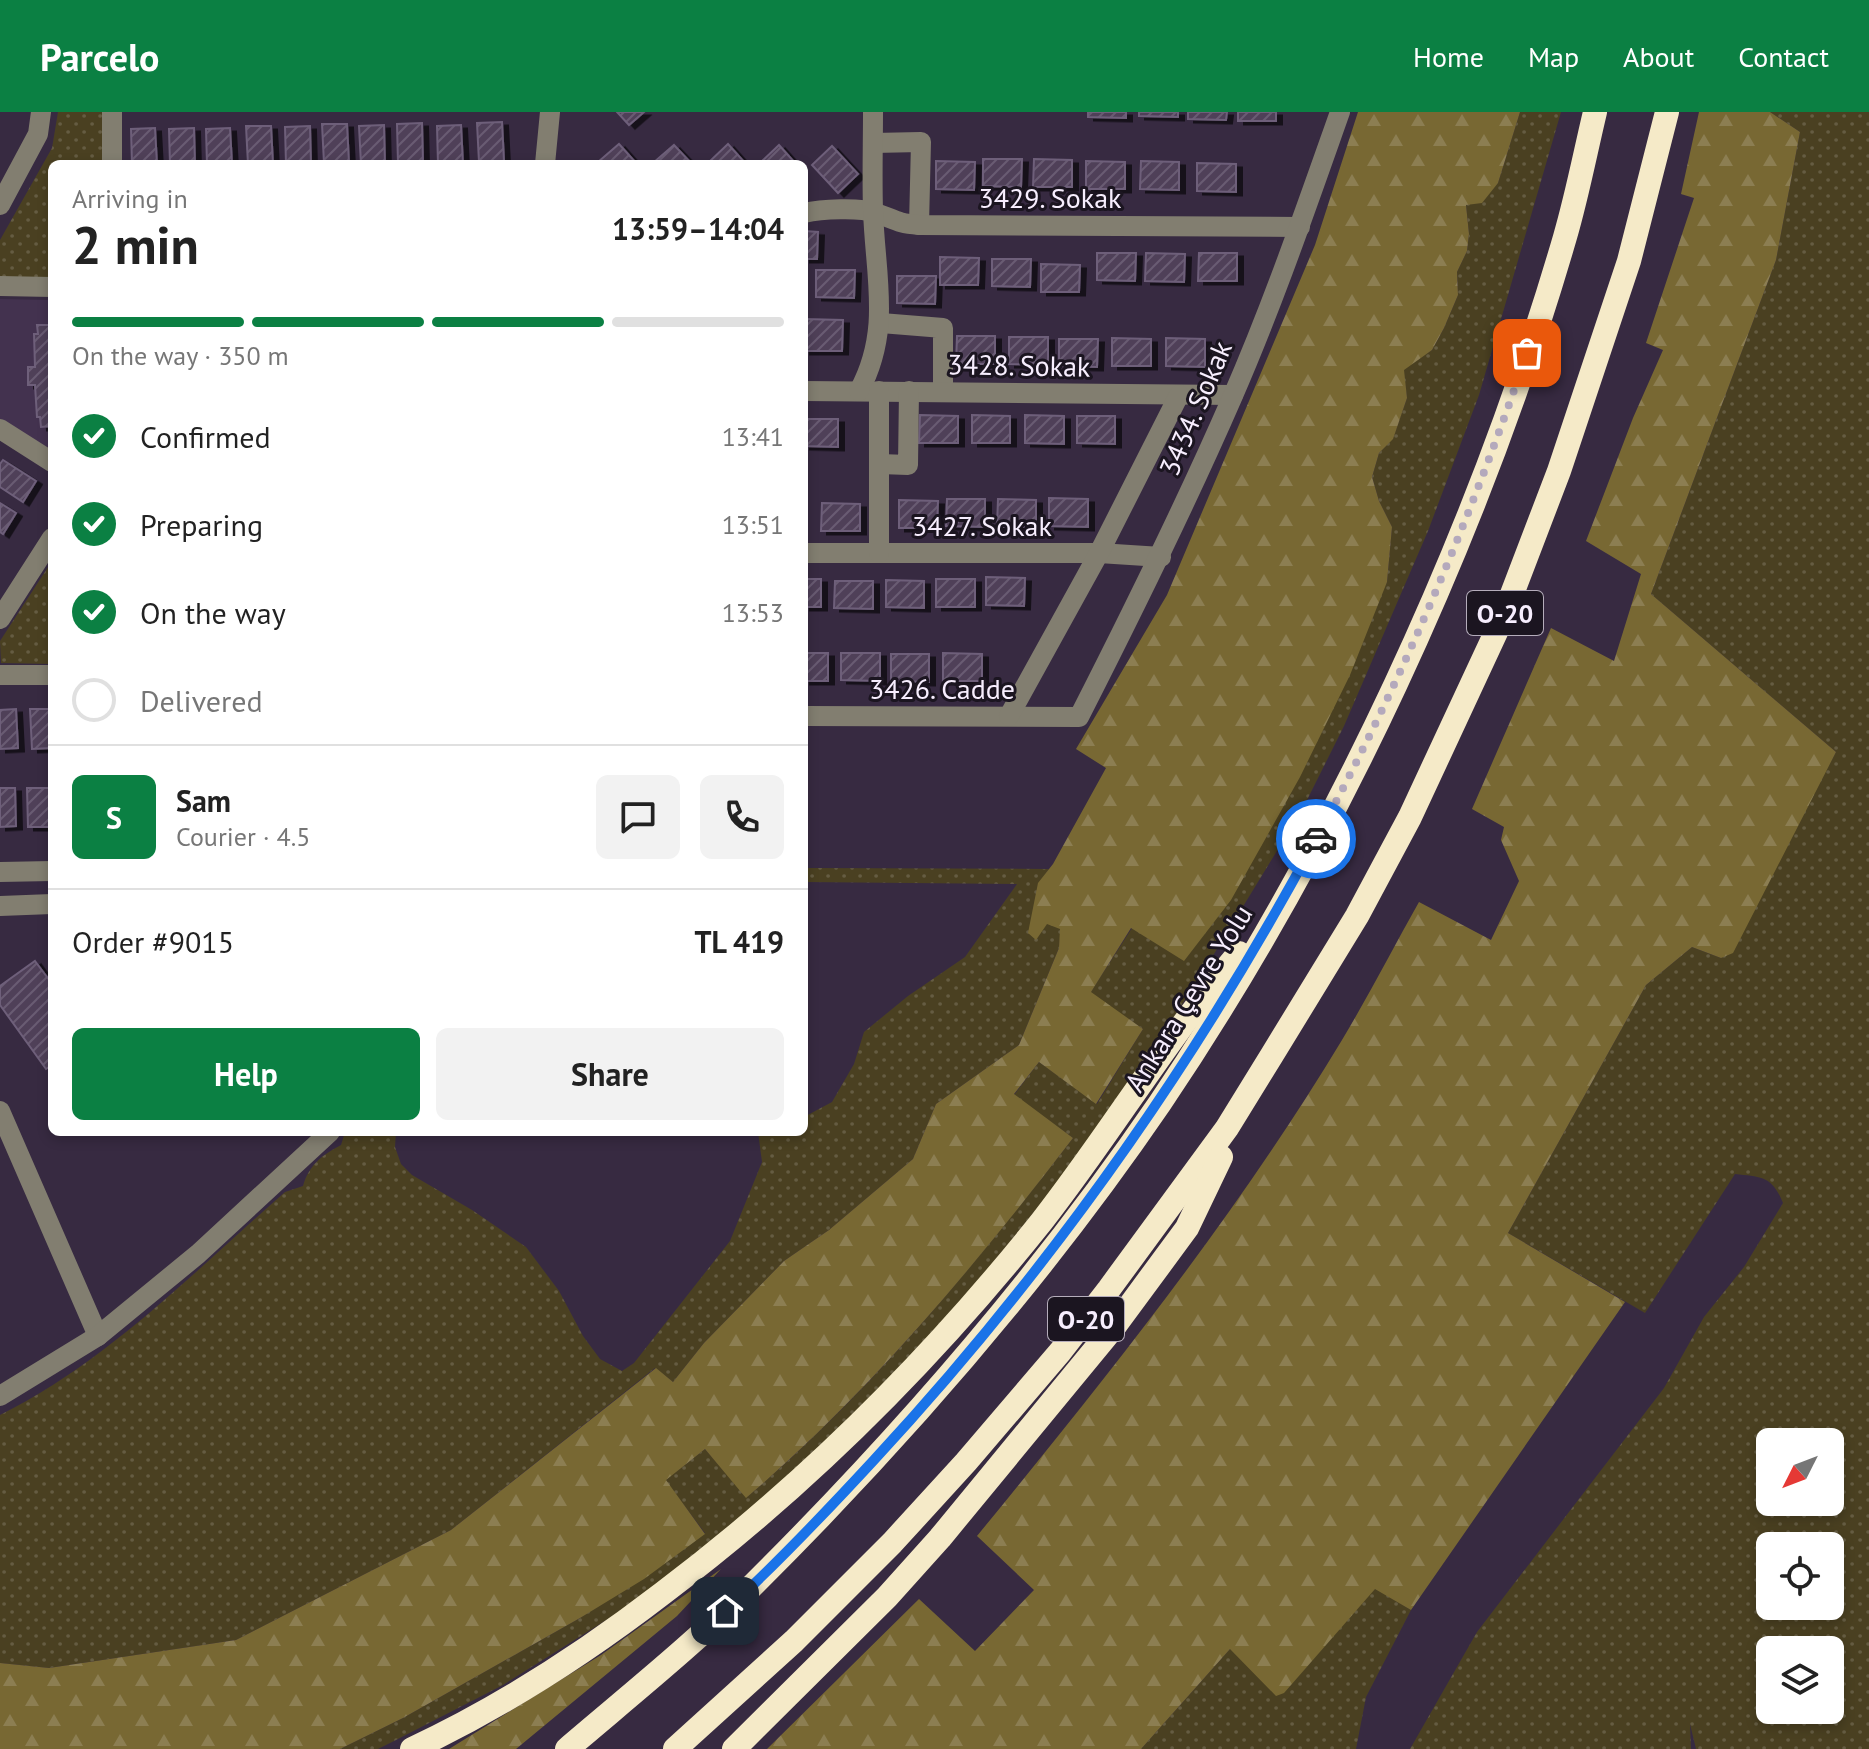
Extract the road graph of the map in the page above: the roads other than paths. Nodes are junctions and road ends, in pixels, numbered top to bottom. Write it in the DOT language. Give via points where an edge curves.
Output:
graph roads {
  1 [pos="41,112"];
  2 [pos="112,112"];
  3 [pos="550,112"];
  4 [pos="873,112"];
  5 [pos="1340,112"];
  6 [pos="1595,112"];
  7 [pos="1667,112"];
  8 [pos="873,143"];
  9 [pos="112,160"];
  10 [pos="545,160"];
  11 [pos="0,205"];
  12 [pos="873,211"];
  13 [pos="808,212"];
  14 [pos="919,225"];
  15 [pos="1300,227"];
  16 [pos="0,286"];
  17 [pos="48,287"];
  18 [pos="881,323"];
  19 [pos="808,391"];
  20 [pos="869,391"];
  21 [pos="909,391"];
  22 [pos="943,392"];
  23 [pos="1179,395"];
  24 [pos="1233,395"];
  25 [pos="0,429"];
  26 [pos="48,459"];
  27 [pos="880,464"];
  28 [pos="48,544"];
  29 [pos="808,553"];
  30 [pos="879,553"];
  31 [pos="1099,553"];
  32 [pos="1161,557"];
  33 [pos="0,619"];
  34 [pos="0,675"];
  35 [pos="48,675"];
  36 [pos="808,716"];
  37 [pos="1009,716"];
  38 [pos="1079,717"];
  39 [pos="48,871"];
  40 [pos="0,872"];
  41 [pos="1282,903"];
  42 [pos="48,904"];
  43 [pos="0,906"];
  44 [pos="1258,1077"];
  45 [pos="0,1111"];
  46 [pos="326,1136"];
  47 [pos="98,1336"];
  48 [pos="0,1396"];
  49 [pos="412,1749"];
  50 [pos="567,1749"];
  51 [pos="675,1749"];
  52 [pos="734,1749"];
  1 -- 11 [label="street" via="38,134"];
  2 -- 9 [label="street"];
  3 -- 10 [label="street"];
  4 -- 8 [label="street"];
  5 -- 15 [label="street, 3434. Sokak"];
  6 -- 41 [label="highway, Ankara Çevre Yolu / O-20" via="1565,236 1497,440 1448,566 1350,777"];
  7 -- 44 [label="highway, O-20" via="1629,261 1504,615 1410,817 1357,916"];
  8 -- 12 [label="street"];
  8 -- 14 [label="street" via="921,142"];
  12 -- 13 [label="street, 3429. Sokak"];
  12 -- 14 [label="street, 3429. Sokak" via="896,223"];
  12 -- 18 [label="street"];
  14 -- 15 [label="street, 3429. Sokak"];
  15 -- 24 [label="street, 3434. Sokak"];
  16 -- 17 [label="street"];
  18 -- 20 [label="street"];
  18 -- 22 [label="street" via="943,328"];
  19 -- 20 [label="street, 3428. Sokak"];
  20 -- 21 [label="street, 3428. Sokak"];
  20 -- 27 [label="street"];
  21 -- 22 [label="street, 3428. Sokak"];
  21 -- 27 [label="street" via="908,465"];
  22 -- 23 [label="street, 3428. Sokak"];
  23 -- 24 [label="street, 3428. Sokak"];
  23 -- 31 [label="street"];
  24 -- 32 [label="street, 3434. Sokak"];
  25 -- 26 [label="street"];
  27 -- 30 [label="street"];
  28 -- 33 [label="street"];
  29 -- 30 [label="street, 3427. Sokak"];
  30 -- 31 [label="street, 3427. Sokak"];
  31 -- 32 [label="street, 3427. Sokak"];
  31 -- 37 [label="street"];
  32 -- 38 [label="street, 3434. Sokak"];
  34 -- 35 [label="street"];
  36 -- 37 [label="street, 3426. Cadde"];
  37 -- 38 [label="street, 3426. Cadde"];
  39 -- 40 [label="street"];
  41 -- 49 [label="highway" via="1196,1003 1124,1110 983,1292 814,1469 718,1552 616,1629 509,1698"];
  41 -- 50 [label="highway, Ankara Çevre Yolu / O-20" via="1160,1102 1058,1244 919,1412 748,1590"];
  42 -- 43 [label="street"];
  44 -- 51 [label="highway, O-20" via="1119,1277 966,1462 805,1630"];
  44 -- 52 [label="highway" via="1187,1228 1117,1323 887,1597"];
  45 -- 47 [label="street"];
  46 -- 47 [label="street" via="198,1254"];
  47 -- 48 [label="street"];
}
